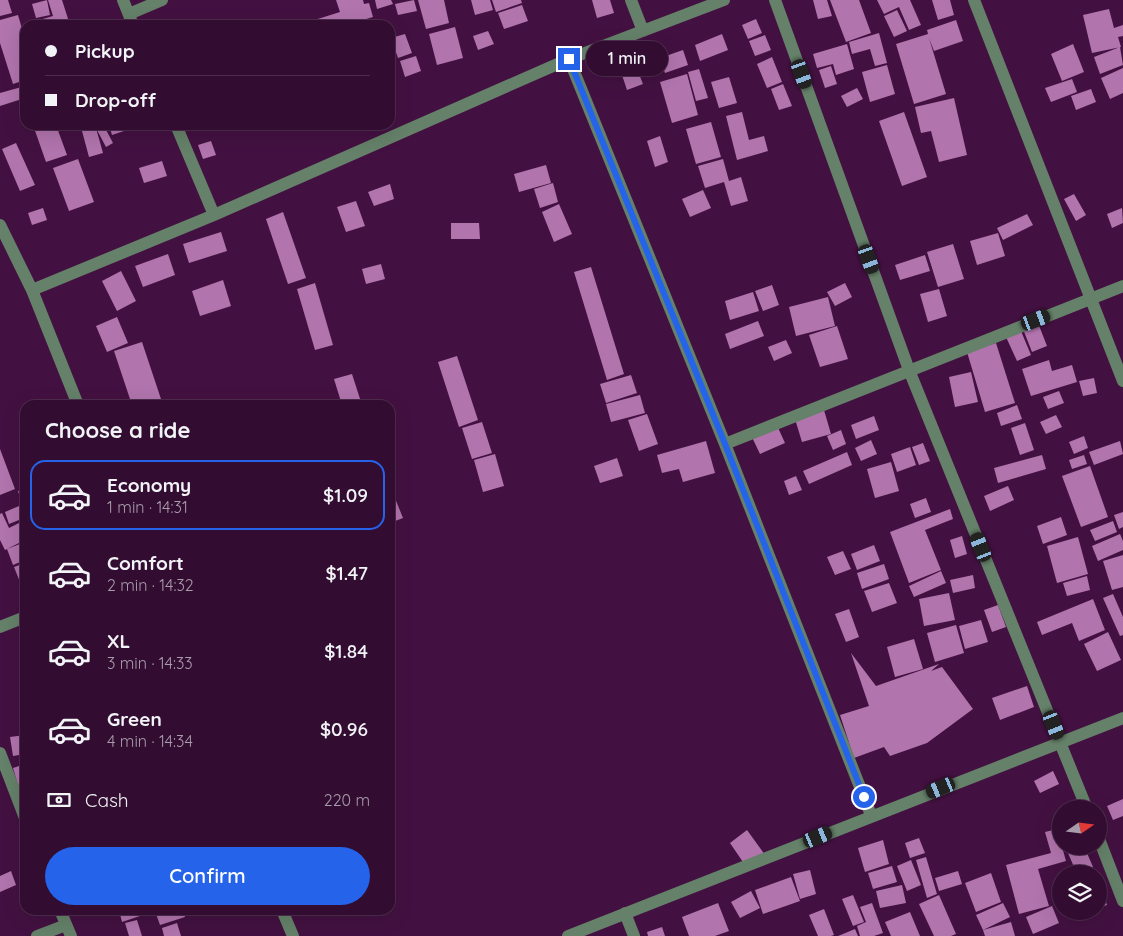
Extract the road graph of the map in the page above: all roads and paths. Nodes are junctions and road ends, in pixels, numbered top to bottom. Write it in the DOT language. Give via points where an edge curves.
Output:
graph roads {
  1 [pos="123,0"];
  2 [pos="162,0"];
  3 [pos="631,0"];
  4 [pos="724,0"];
  5 [pos="775,0"];
  6 [pos="974,0"];
  7 [pos="131,19"];
  8 [pos="643,31"];
  9 [pos="569,59"];
  10 [pos="178,130"];
  11 [pos="214,215"];
  12 [pos="0,225"];
  13 [pos="1123,286"];
  14 [pos="32,290"];
  15 [pos="1090,299"];
  16 [pos="909,370"];
  17 [pos="1123,381"];
  18 [pos="76,400"];
  19 [pos="725,444"];
  20 [pos="20,619"];
  21 [pos="0,628"];
  22 [pos="1123,718"];
  23 [pos="1061,742"];
  24 [pos="0,754"];
  25 [pos="1084,800"];
  26 [pos="20,805"];
  27 [pos="871,816"];
  28 [pos="1105,855"];
  29 [pos="1123,901"];
  30 [pos="625,913"];
  31 [pos="62,915"];
  32 [pos="284,915"];
  33 [pos="68,930"];
  34 [pos="37,936"];
  35 [pos="293,936"];
  36 [pos="568,936"];
  37 [pos="634,936"];
  1 -- 7 [label="street"];
  2 -- 7 [label="street"];
  3 -- 8 [label="street"];
  4 -- 8 [label="street"];
  5 -- 16 [label="street"];
  6 -- 15 [label="street"];
  8 -- 9 [label="street"];
  9 -- 11 [label="street"];
  9 -- 19 [label="street"];
  10 -- 11 [label="street"];
  11 -- 14 [label="street"];
  12 -- 14 [label="street"];
  13 -- 15 [label="street"];
  14 -- 18 [label="street"];
  15 -- 16 [label="street"];
  15 -- 17 [label="street"];
  16 -- 19 [label="street"];
  16 -- 23 [label="street"];
  19 -- 27 [label="street"];
  20 -- 21 [label="street"];
  22 -- 23 [label="street"];
  23 -- 25 [label="street"];
  23 -- 27 [label="street"];
  24 -- 26 [label="street"];
  27 -- 30 [label="street"];
  28 -- 29 [label="street"];
  30 -- 36 [label="street"];
  30 -- 37 [label="street"];
  31 -- 33 [label="street"];
  32 -- 35 [label="street"];
  33 -- 34 [label="street"];
}
